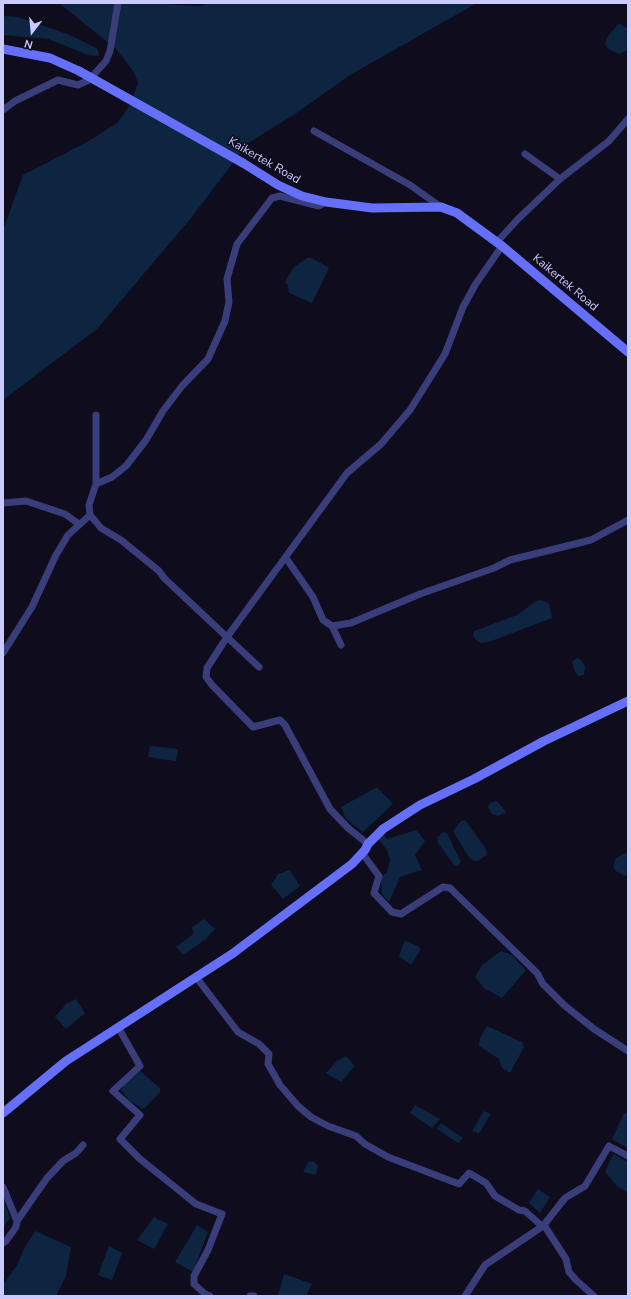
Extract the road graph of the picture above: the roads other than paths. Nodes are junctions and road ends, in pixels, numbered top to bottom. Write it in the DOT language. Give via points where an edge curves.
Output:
graph roads {
  1 [pos="118,3"];
  2 [pos="3,49"];
  3 [pos="3,110"];
  4 [pos="628,119"];
  5 [pos="314,131"];
  6 [pos="525,154"];
  7 [pos="560,179"];
  8 [pos="326,202"];
  9 [pos="441,207"];
  10 [pos="499,244"];
  11 [pos="628,352"];
  12 [pos="96,415"];
  13 [pos="96,484"];
  14 [pos="3,504"];
  15 [pos="90,515"];
  16 [pos="628,520"];
  17 [pos="79,524"];
  18 [pos="286,558"];
  19 [pos="332,626"];
  20 [pos="227,637"];
  21 [pos="341,645"];
  22 [pos="3,653"];
  23 [pos="259,668"];
  24 [pos="628,701"];
  25 [pos="368,844"];
  26 [pos="362,853"];
  27 [pos="196,977"];
  28 [pos="118,1027"];
  29 [pos="628,1051"];
  30 [pos="3,1113"];
  31 [pos="84,1145"];
  32 [pos="628,1156"];
  33 [pos="3,1187"];
  34 [pos="17,1221"];
  35 [pos="543,1226"];
  36 [pos="3,1243"];
  37 [pos="210,1296"];
  38 [pos="250,1296"];
  39 [pos="254,1296"];
  40 [pos="465,1296"];
  41 [pos="594,1296"];
  1 -- 3 [label="street" via="106,61 84,84 58,80 15,101"];
  2 -- 8 [label="main road, Kaikertek Road, bridge" via="50,58 79,71 278,185 302,196"];
  4 -- 7 [label="street" via="609,141"];
  5 -- 9 [label="street" via="410,185"];
  6 -- 7 [label="street"];
  7 -- 10 [label="street" via="518,219"];
  8 -- 9 [label="main road, Kaikertek Road" via="372,208"];
  8 -- 13 [label="street" via="319,206 280,196 272,198 237,244 227,279 229,302 225,321 208,359 182,386 126,466 112,477"];
  9 -- 10 [label="main road, Kaikertek Road" via="457,213"];
  10 -- 11 [label="main road, Kaikertek Road"];
  10 -- 18 [label="street" via="464,307 445,354 410,410 381,444 347,473"];
  12 -- 13 [label="street"];
  13 -- 15 [label="street" via="89,505"];
  14 -- 17 [label="street" via="26,501 65,514"];
  15 -- 17 [label="street"];
  15 -- 20 [label="street" via="101,528 121,540 159,572"];
  16 -- 19 [label="street" via="591,540 510,560 351,623"];
  17 -- 22 [label="street" via="68,535 56,555 32,607"];
  18 -- 19 [label="street" via="313,597 325,622"];
  18 -- 20 [label="street"];
  19 -- 21 [label="street"];
  20 -- 23 [label="street"];
  20 -- 25 [label="street" via="207,668 206,677 253,728 280,720 285,725 330,809"];
  24 -- 25 [label="main road" via="420,805 383,830"];
  25 -- 26 [label="main road"];
  26 -- 27 [label="main road" via="352,864 232,954"];
  26 -- 29 [label="street" via="379,876 374,892 392,912 401,914 443,887 450,888 537,974 543,984 564,1005"];
  27 -- 28 [label="main road"];
  27 -- 35 [label="street" via="238,1032 260,1044 270,1054 268,1064 280,1085 311,1117 356,1136 388,1157 459,1184 469,1173 486,1183 495,1196 525,1211"];
  28 -- 30 [label="main road" via="66,1061"];
  28 -- 37 [label="street" via="140,1066 114,1091 140,1115 120,1139 140,1159 196,1204 222,1214 208,1250 194,1276 194,1284"];
  31 -- 34 [label="street" via="47,1178"];
  32 -- 35 [label="street" via="609,1146 585,1186 565,1198"];
  33 -- 34 [label="street"];
  34 -- 36 [label="street" via="16,1227"];
  35 -- 40 [label="street" via="486,1265"];
  35 -- 41 [label="street" via="566,1259 569,1272"];
  38 -- 39 [label="street"];
}
